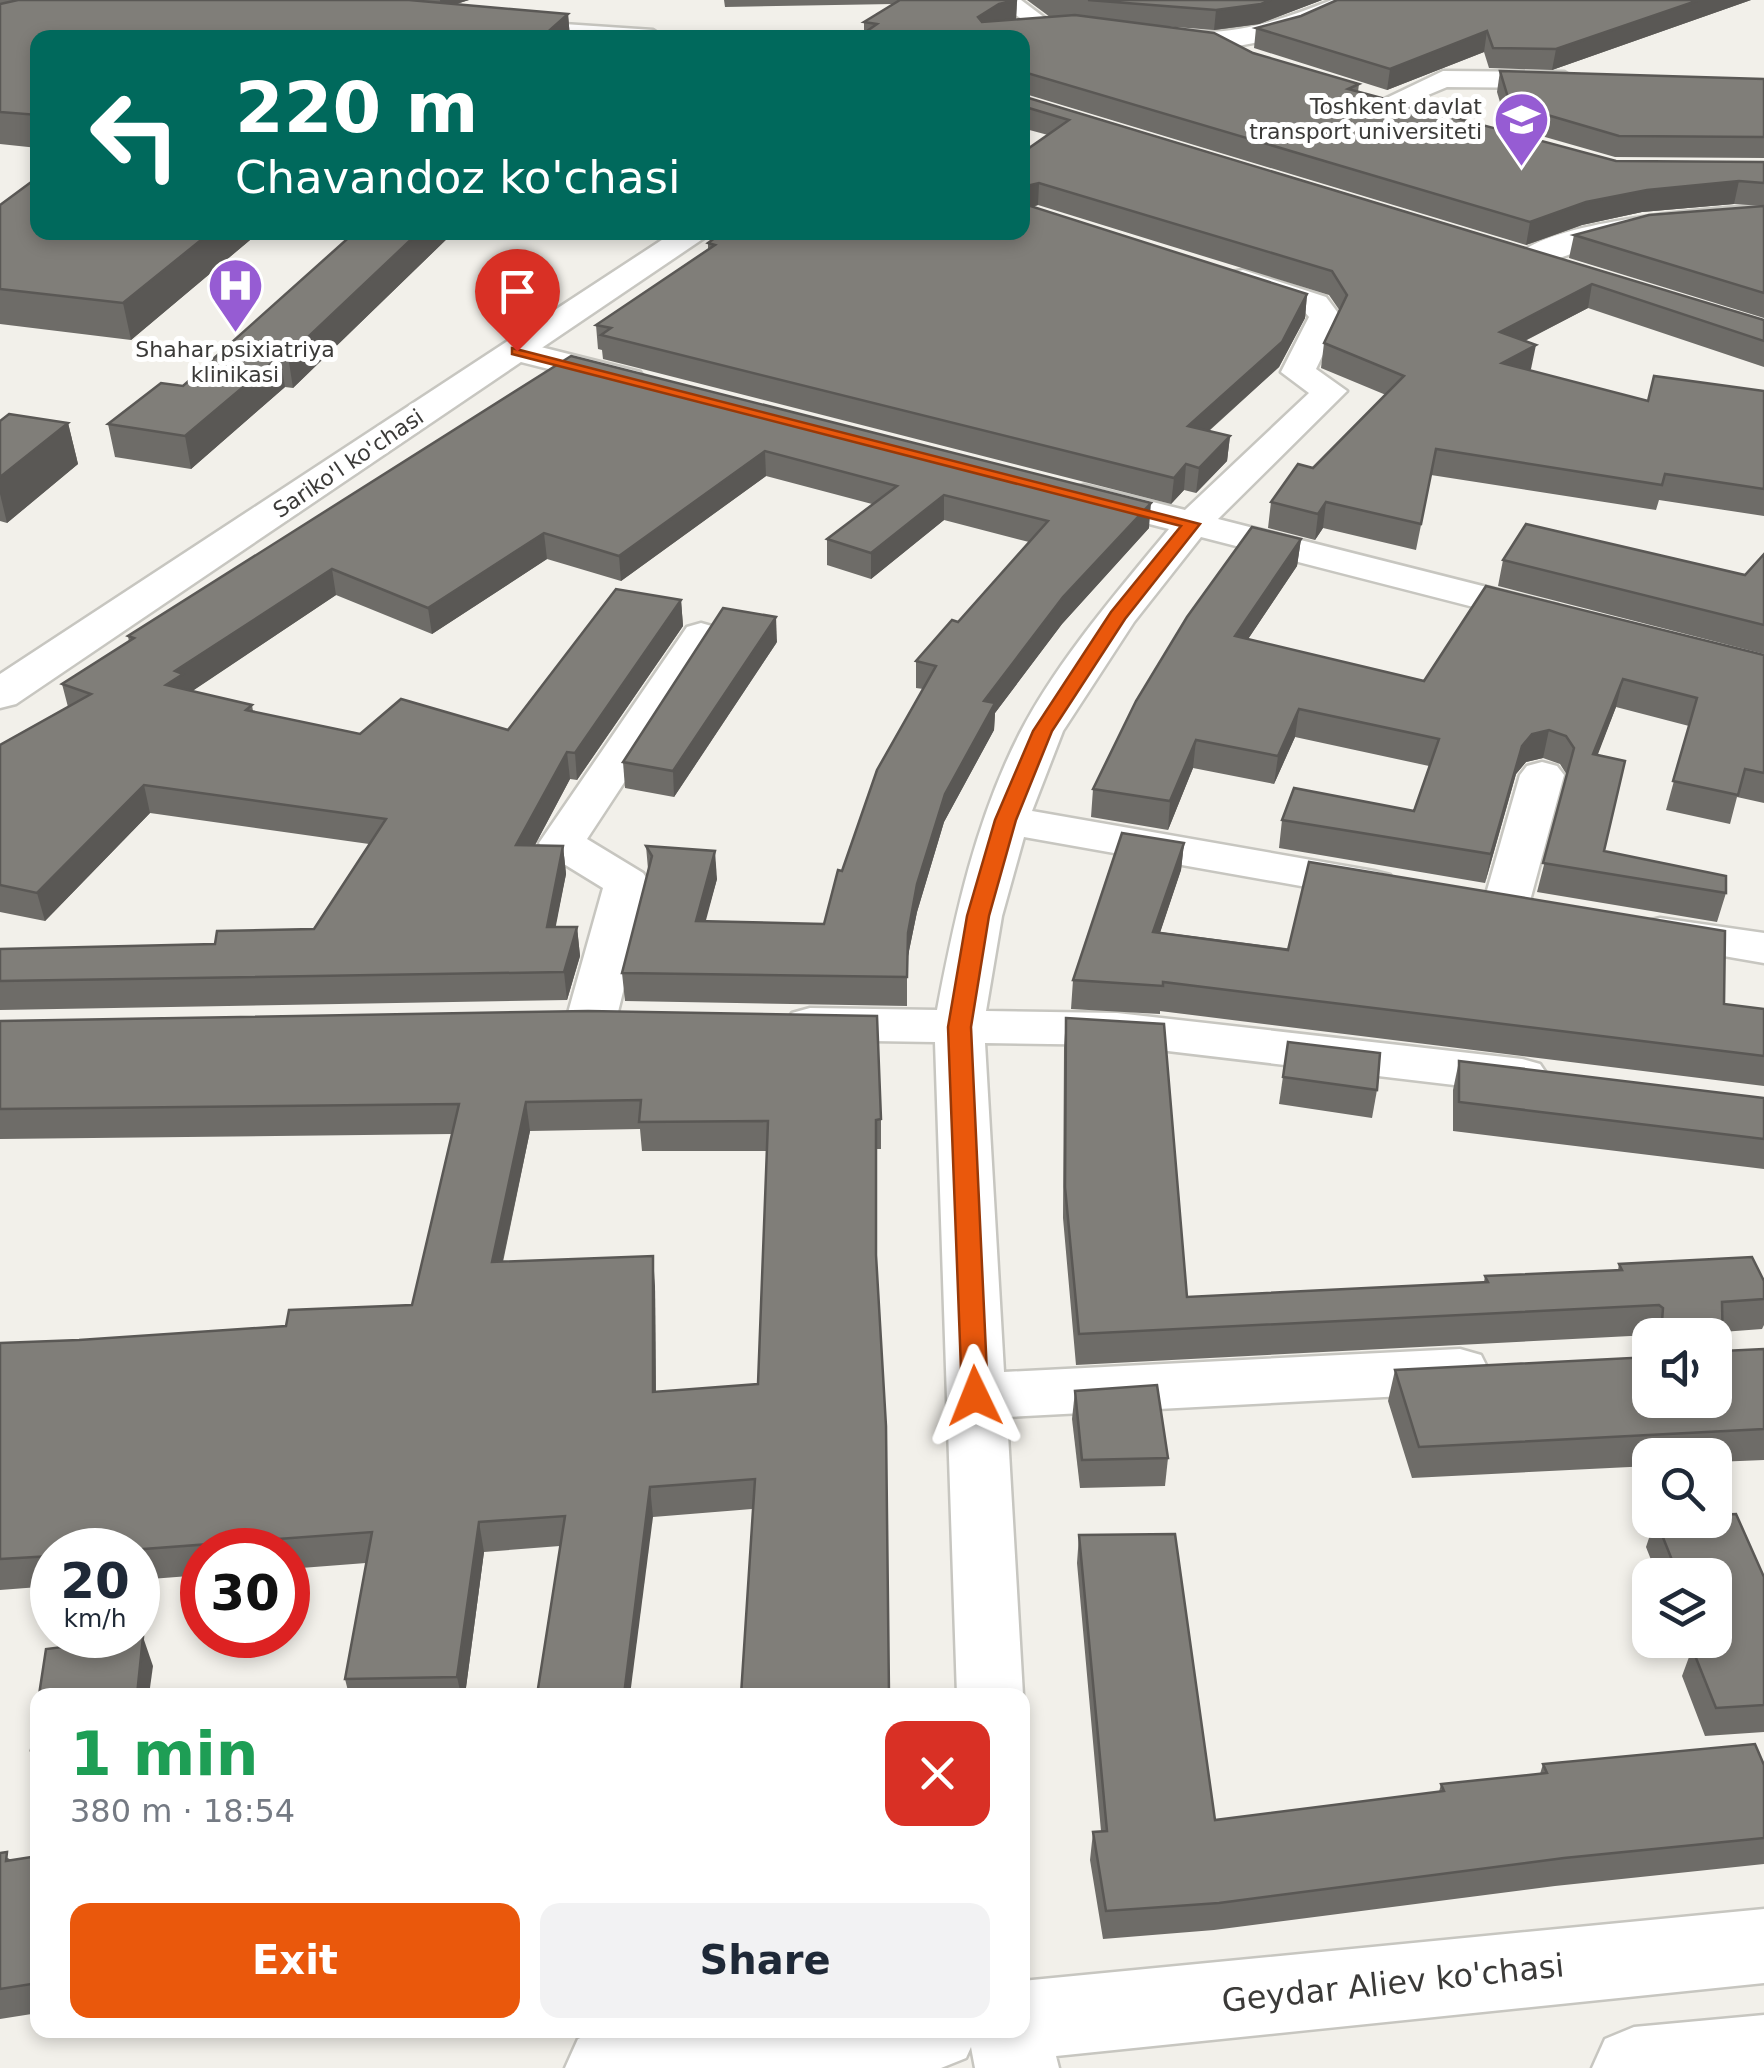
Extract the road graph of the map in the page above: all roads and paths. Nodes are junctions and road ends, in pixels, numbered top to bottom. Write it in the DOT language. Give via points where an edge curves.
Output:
graph roads {
  1 [pos="1004,0"];
  2 [pos="1356,0"];
  3 [pos="473,24"];
  4 [pos="1041,24"];
  5 [pos="1072,24"];
  6 [pos="550,30"];
  7 [pos="1015,30"];
  8 [pos="1124,31"];
  9 [pos="1218,42"];
  10 [pos="1483,63"];
  11 [pos="1261,65"];
  12 [pos="1443,79"];
  13 [pos="1590,80"];
  14 [pos="1425,115"];
  15 [pos="1764,214"];
  16 [pos="1723,216"];
  17 [pos="1764,238"];
  18 [pos="685,240"];
  19 [pos="1492,248"];
  20 [pos="1530,259"];
  21 [pos="1200,267"];
  22 [pos="1566,270"];
  23 [pos="517,351"];
  24 [pos="671,390"];
  25 [pos="1057,489"];
  26 [pos="1192,524"];
  27 [pos="1573,621"];
  28 [pos="701,636"];
  29 [pos="0,694"];
  30 [pos="1542,774"];
  31 [pos="1006,820"];
  32 [pos="1409,891"];
  33 [pos="1505,907"];
  34 [pos="1616,925"];
  35 [pos="1764,948"];
  36 [pos="591,1021"];
  37 [pos="765,1024"];
  38 [pos="959,1027"];
  39 [pos="1571,1082"];
  40 [pos="1511,1368"];
  41 [pos="975,1396"];
  42 [pos="990,1688"];
  43 [pos="1764,1946"];
  44 [pos="1030,2019"];
  45 [pos="868,2038"];
  46 [pos="1010,2038"];
  47 [pos="1764,2055"];
  48 [pos="607,2068"];
  49 [pos="1016,2068"];
  50 [pos="1634,2068"];
  1 -- 4 [label="street"];
  2 -- 9 [label="main road" via="1287,29"];
  3 -- 6 [label="street"];
  4 -- 5 [label="main road"];
  4 -- 7 [label="main road"];
  8 -- 9 [label="main road"];
  9 -- 11 [label="street"];
  10 -- 12 [label="street"];
  12 -- 13 [label="street"];
  12 -- 14 [label="street" via="1378,101"];
  15 -- 16 [label="street"];
  16 -- 17 [label="street"];
  16 -- 20 [label="street" via="1623,231"];
  18 -- 23 [label="main road, Sariko'l ko'chasi"];
  19 -- 20 [label="street"];
  20 -- 22 [label="street"];
  21 -- 26 [label="street" via="1315,304 1324,317 1298,372 1330,391"];
  23 -- 24 [label="street"];
  23 -- 29 [label="main road, Sariko'l ko'chasi"];
  25 -- 26 [label="street"];
  26 -- 27 [label="street"];
  26 -- 31 [label="street" via="1118,616 1042,731"];
  28 -- 36 [label="street" via="562,843 627,883"];
  30 -- 33 [label="street"];
  31 -- 32 [label="street"];
  31 -- 38 [label="street" via="978,916"];
  34 -- 35 [label="street"];
  37 -- 38 [label="street"];
  38 -- 39 [label="street" via="1117,1029"];
  38 -- 41 [label="street"];
  40 -- 41 [label="street"];
  41 -- 42 [label="street"];
  43 -- 44 [label="main road, Geydar Aliev ko'chasi"];
  45 -- 48 [label="main road"];
  46 -- 49 [label="main road"];
  47 -- 50 [label="main road"];
}
